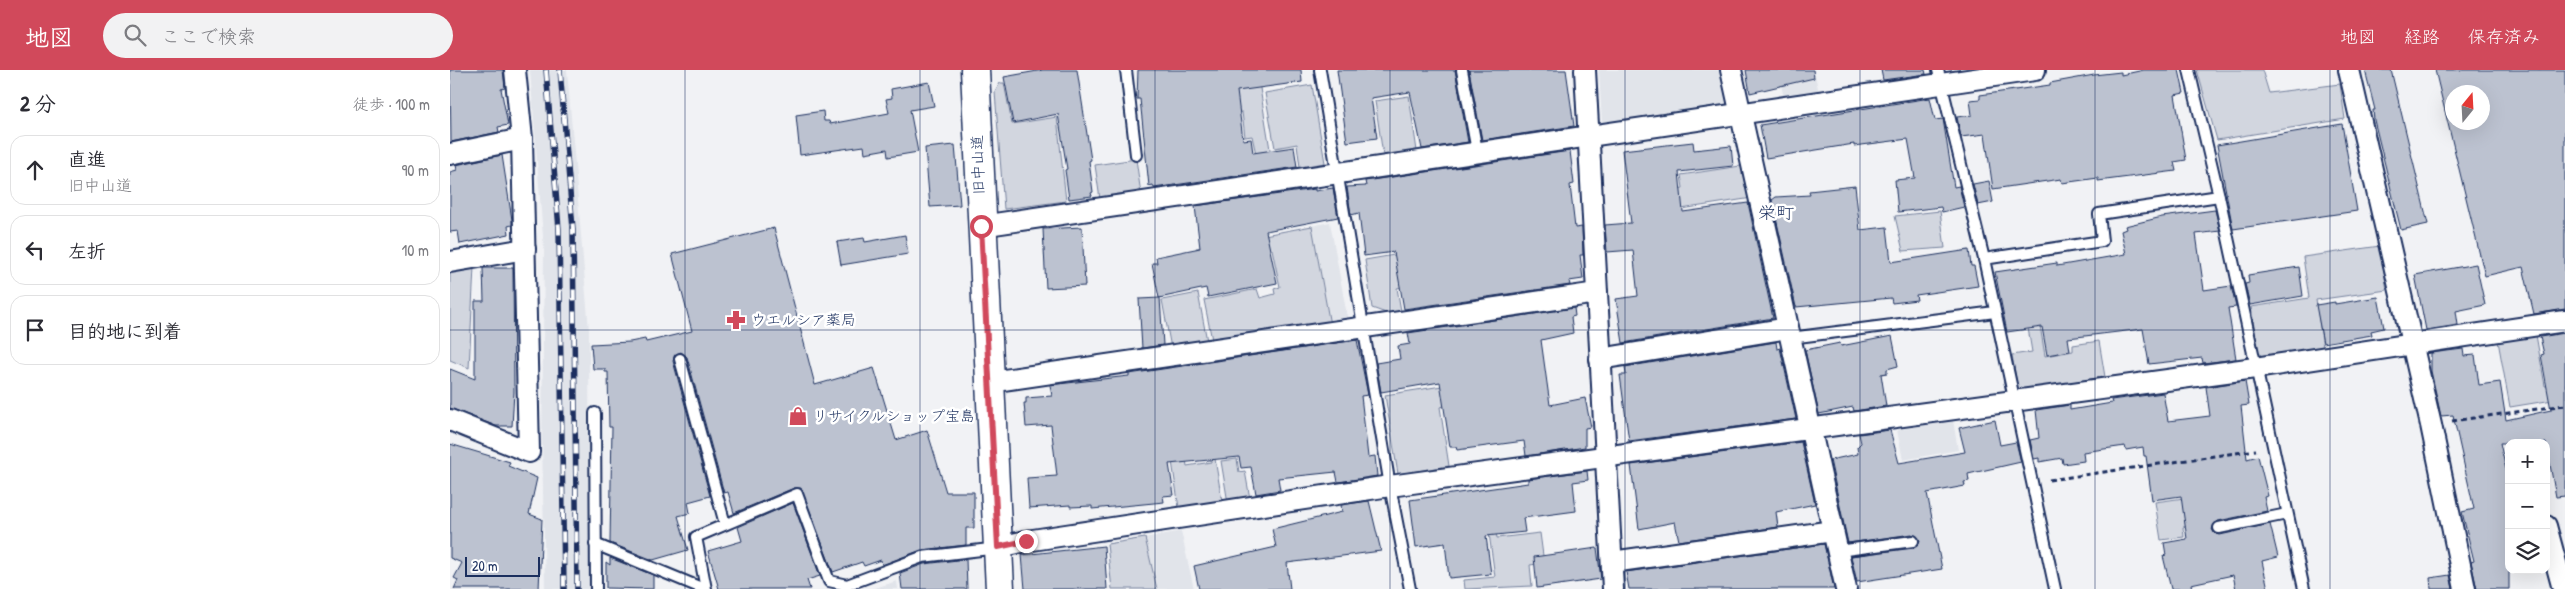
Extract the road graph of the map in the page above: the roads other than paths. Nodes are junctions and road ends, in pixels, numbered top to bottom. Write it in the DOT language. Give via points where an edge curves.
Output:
graph roads {
  1 [pos="515,70"];
  2 [pos="975,70"];
  3 [pos="1126,70"];
  4 [pos="1320,70"];
  5 [pos="1462,70"];
  6 [pos="1585,70"];
  7 [pos="1731,70"];
  8 [pos="2035,70"];
  9 [pos="2189,70"];
  10 [pos="2349,70"];
  11 [pos="1939,77"];
  12 [pos="1740,112"];
  13 [pos="1589,134"];
  14 [pos="522,139"];
  15 [pos="1477,151"];
  16 [pos="450,154"];
  17 [pos="1136,156"];
  18 [pos="1338,173"];
  19 [pos="2219,196"];
  20 [pos="981,226"];
  21 [pos="525,249"];
  22 [pos="1984,259"];
  23 [pos="450,262"];
  24 [pos="1596,293"];
  25 [pos="1995,312"];
  26 [pos="2565,321"];
  27 [pos="1364,328"];
  28 [pos="1789,333"];
  29 [pos="2411,345"];
  30 [pos="680,359"];
  31 [pos="1600,359"];
  32 [pos="2255,368"];
  33 [pos="990,382"];
  34 [pos="2013,401"];
  35 [pos="595,413"];
  36 [pos="450,420"];
  37 [pos="1810,430"];
  38 [pos="1606,456"];
  39 [pos="1390,486"];
  40 [pos="2287,514"];
  41 [pos="725,524"];
  42 [pos="2219,528"];
  43 [pos="2547,529"];
  44 [pos="1833,531"];
  45 [pos="1912,541"];
  46 [pos="595,544"];
  47 [pos="998,547"];
  48 [pos="1838,551"];
  49 [pos="1612,562"];
  50 [pos="596,589"];
  51 [pos="705,589"];
  52 [pos="1000,589"];
  53 [pos="1410,589"];
  54 [pos="1613,589"];
  55 [pos="1846,589"];
  56 [pos="2055,589"];
  57 [pos="2304,589"];
  58 [pos="2465,589"];
  59 [pos="2562,589"];
  1 -- 14 [label="street"];
  2 -- 20 [label="main road, 旧中山道"];
  3 -- 17 [label="lane"];
  4 -- 18 [label="lane"];
  5 -- 15 [label="lane"];
  6 -- 13 [label="street"];
  7 -- 12 [label="street"];
  8 -- 11 [label="street"];
  9 -- 19 [label="lane"];
  10 -- 29 [label="street"];
  11 -- 12 [label="street"];
  11 -- 22 [label="lane"];
  12 -- 13 [label="street"];
  12 -- 28 [label="street"];
  13 -- 15 [label="street"];
  13 -- 24 [label="street"];
  14 -- 16 [label="street"];
  14 -- 21 [label="street"];
  15 -- 18 [label="street"];
  18 -- 20 [label="street"];
  18 -- 27 [label="lane"];
  19 -- 22 [label="lane" via="2099,214 2102,241"];
  19 -- 32 [label="lane"];
  20 -- 33 [label="main road, 旧中山道"];
  21 -- 23 [label="street"];
  21 -- 36 [label="street" via="529,452"];
  22 -- 25 [label="lane"];
  24 -- 27 [label="street"];
  24 -- 31 [label="street"];
  25 -- 28 [label="lane"];
  25 -- 34 [label="lane"];
  26 -- 29 [label="street"];
  27 -- 33 [label="street"];
  27 -- 39 [label="lane"];
  28 -- 31 [label="street"];
  28 -- 37 [label="street"];
  29 -- 32 [label="street"];
  29 -- 58 [label="street"];
  30 -- 41 [label="lane"];
  31 -- 38 [label="street"];
  32 -- 34 [label="street"];
  32 -- 40 [label="lane"];
  33 -- 47 [label="main road, 旧中山道"];
  34 -- 37 [label="street"];
  34 -- 56 [label="lane"];
  35 -- 46 [label="lane"];
  37 -- 38 [label="street"];
  37 -- 44 [label="street"];
  38 -- 39 [label="street"];
  38 -- 49 [label="street"];
  39 -- 47 [label="street"];
  39 -- 53 [label="lane"];
  40 -- 42 [label="lane"];
  40 -- 57 [label="lane"];
  41 -- 47 [label="lane" via="797,494 829,581 847,585 922,557"];
  41 -- 51 [label="lane" via="696,537"];
  43 -- 59 [label="street"];
  44 -- 48 [label="street"];
  44 -- 49 [label="street"];
  45 -- 48 [label="lane"];
  46 -- 50 [label="lane"];
  46 -- 51 [label="lane"];
  47 -- 52 [label="main road, 旧中山道"];
  48 -- 55 [label="street"];
  49 -- 54 [label="street"];
}
